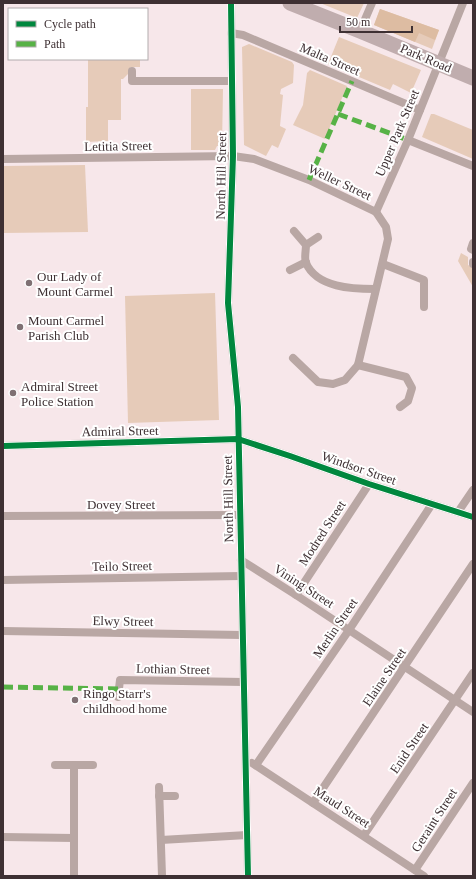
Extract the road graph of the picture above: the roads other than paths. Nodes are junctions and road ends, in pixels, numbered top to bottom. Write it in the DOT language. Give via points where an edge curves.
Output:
graph roads {
  1 [pos="231,3"];
  2 [pos="290,3"];
  3 [pos="372,3"];
  4 [pos="463,3"];
  5 [pos="360,31"];
  6 [pos="230,33"];
  7 [pos="439,63"];
  8 [pos="132,71"];
  9 [pos="473,78"];
  10 [pos="232,81"];
  11 [pos="420,110"];
  12 [pos="408,140"];
  13 [pos="233,156"];
  14 [pos="3,159"];
  15 [pos="473,166"];
  16 [pos="376,212"];
  17 [pos="294,231"];
  18 [pos="318,236"];
  19 [pos="306,245"];
  20 [pos="306,262"];
  21 [pos="382,264"];
  22 [pos="290,270"];
  23 [pos="375,289"];
  24 [pos="424,307"];
  25 [pos="293,358"];
  26 [pos="358,365"];
  27 [pos="400,408"];
  28 [pos="238,440"];
  29 [pos="3,446"];
  30 [pos="369,484"];
  31 [pos="473,490"];
  32 [pos="432,504"];
  33 [pos="458,512"];
  34 [pos="240,515"];
  35 [pos="3,516"];
  36 [pos="473,517"];
  37 [pos="241,560"];
  38 [pos="473,564"];
  39 [pos="241,576"];
  40 [pos="3,580"];
  41 [pos="296,595"];
  42 [pos="349,630"];
  43 [pos="3,631"];
  44 [pos="242,635"];
  45 [pos="405,667"];
  46 [pos="473,673"];
  47 [pos="244,682"];
  48 [pos="118,697"];
  49 [pos="455,700"];
  50 [pos="473,712"];
  51 [pos="246,759"];
  52 [pos="55,765"];
  53 [pos="74,765"];
  54 [pos="93,765"];
  55 [pos="256,765"];
  56 [pos="473,783"];
  57 [pos="159,787"];
  58 [pos="159,796"];
  59 [pos="175,796"];
  60 [pos="313,803"];
  61 [pos="247,835"];
  62 [pos="364,835"];
  63 [pos="3,837"];
  64 [pos="74,838"];
  65 [pos="162,840"];
  66 [pos="416,870"];
  67 [pos="74,876"];
  68 [pos="162,876"];
  69 [pos="248,876"];
  70 [pos="424,876"];
  1 -- 6 [label="street, North Hill Street"];
  2 -- 5 [label="highway, Park Road"];
  3 -- 5 [label="street"];
  4 -- 7 [label="street, Upper Park Street"];
  5 -- 7 [label="highway, Park Road"];
  6 -- 10 [label="street, North Hill Street"];
  6 -- 11 [label="street, Malta Street" via="243,35"];
  7 -- 9 [label="highway, Park Road"];
  7 -- 11 [label="street, Upper Park Street"];
  8 -- 10 [label="street" via="132,81"];
  10 -- 13 [label="street, North Hill Street"];
  11 -- 12 [label="street, Upper Park Street"];
  12 -- 15 [label="street"];
  12 -- 16 [label="street, Upper Park Street"];
  13 -- 14 [label="street, Letitia Street"];
  13 -- 16 [label="street, Weller Street" via="254,159 309,180"];
  13 -- 28 [label="street, North Hill Street" via="228,303 238,407"];
  16 -- 21 [label="street, Weller Street" via="386,227 388,239"];
  17 -- 19 [label="street"];
  18 -- 19 [label="street"];
  19 -- 20 [label="street"];
  20 -- 22 [label="street"];
  20 -- 23 [label="street" via="315,274 327,282 352,289"];
  21 -- 23 [label="street, Weller Street"];
  21 -- 24 [label="street" via="424,280"];
  23 -- 26 [label="street, Weller Street"];
  25 -- 26 [label="street" via="318,382 334,384 345,380"];
  26 -- 27 [label="street" via="406,376 412,388 408,401"];
  28 -- 29 [label="street, Admiral Street"];
  28 -- 30 [label="street, Windsor Street"];
  28 -- 34 [label="street, North Hill Street"];
  30 -- 32 [label="street, Windsor Street"];
  30 -- 41 [label="street, Modred Street"];
  31 -- 33 [label="street"];
  32 -- 33 [label="street, Windsor Street"];
  32 -- 42 [label="street, Merlin Street"];
  33 -- 36 [label="street, Windsor Street"];
  34 -- 35 [label="street, Dovey Street"];
  34 -- 37 [label="street, North Hill Street"];
  37 -- 39 [label="street, North Hill Street"];
  37 -- 41 [label="street, Vining Street"];
  38 -- 45 [label="street, Elaine Street"];
  39 -- 40 [label="street, Teilo Street"];
  39 -- 44 [label="street, North Hill Street"];
  41 -- 42 [label="street, Vining Street"];
  42 -- 45 [label="street, Vining Street"];
  42 -- 55 [label="street, Merlin Street"];
  43 -- 44 [label="street, Elwy Street"];
  44 -- 47 [label="street, North Hill Street"];
  45 -- 49 [label="street, Vining Street"];
  45 -- 60 [label="street, Elaine Street"];
  46 -- 49 [label="street, Enid Street"];
  47 -- 48 [label="street, Lothian Street" via="120,680"];
  47 -- 51 [label="street, North Hill Street"];
  49 -- 50 [label="street, Vining Street"];
  49 -- 62 [label="street, Enid Street"];
  51 -- 55 [label="street, Maud Street"];
  51 -- 61 [label="street, North Hill Street"];
  52 -- 53 [label="street"];
  53 -- 54 [label="street"];
  53 -- 64 [label="street"];
  55 -- 60 [label="street, Maud Street"];
  56 -- 66 [label="street, Geraint Street"];
  57 -- 58 [label="street"];
  58 -- 59 [label="street"];
  58 -- 65 [label="street"];
  60 -- 62 [label="street, Maud Street"];
  61 -- 65 [label="street"];
  61 -- 69 [label="street, North Hill Street"];
  62 -- 66 [label="street, Maud Street"];
  63 -- 64 [label="street"];
  64 -- 67 [label="street"];
  65 -- 68 [label="street"];
  66 -- 70 [label="street, Maud Street"];
}
